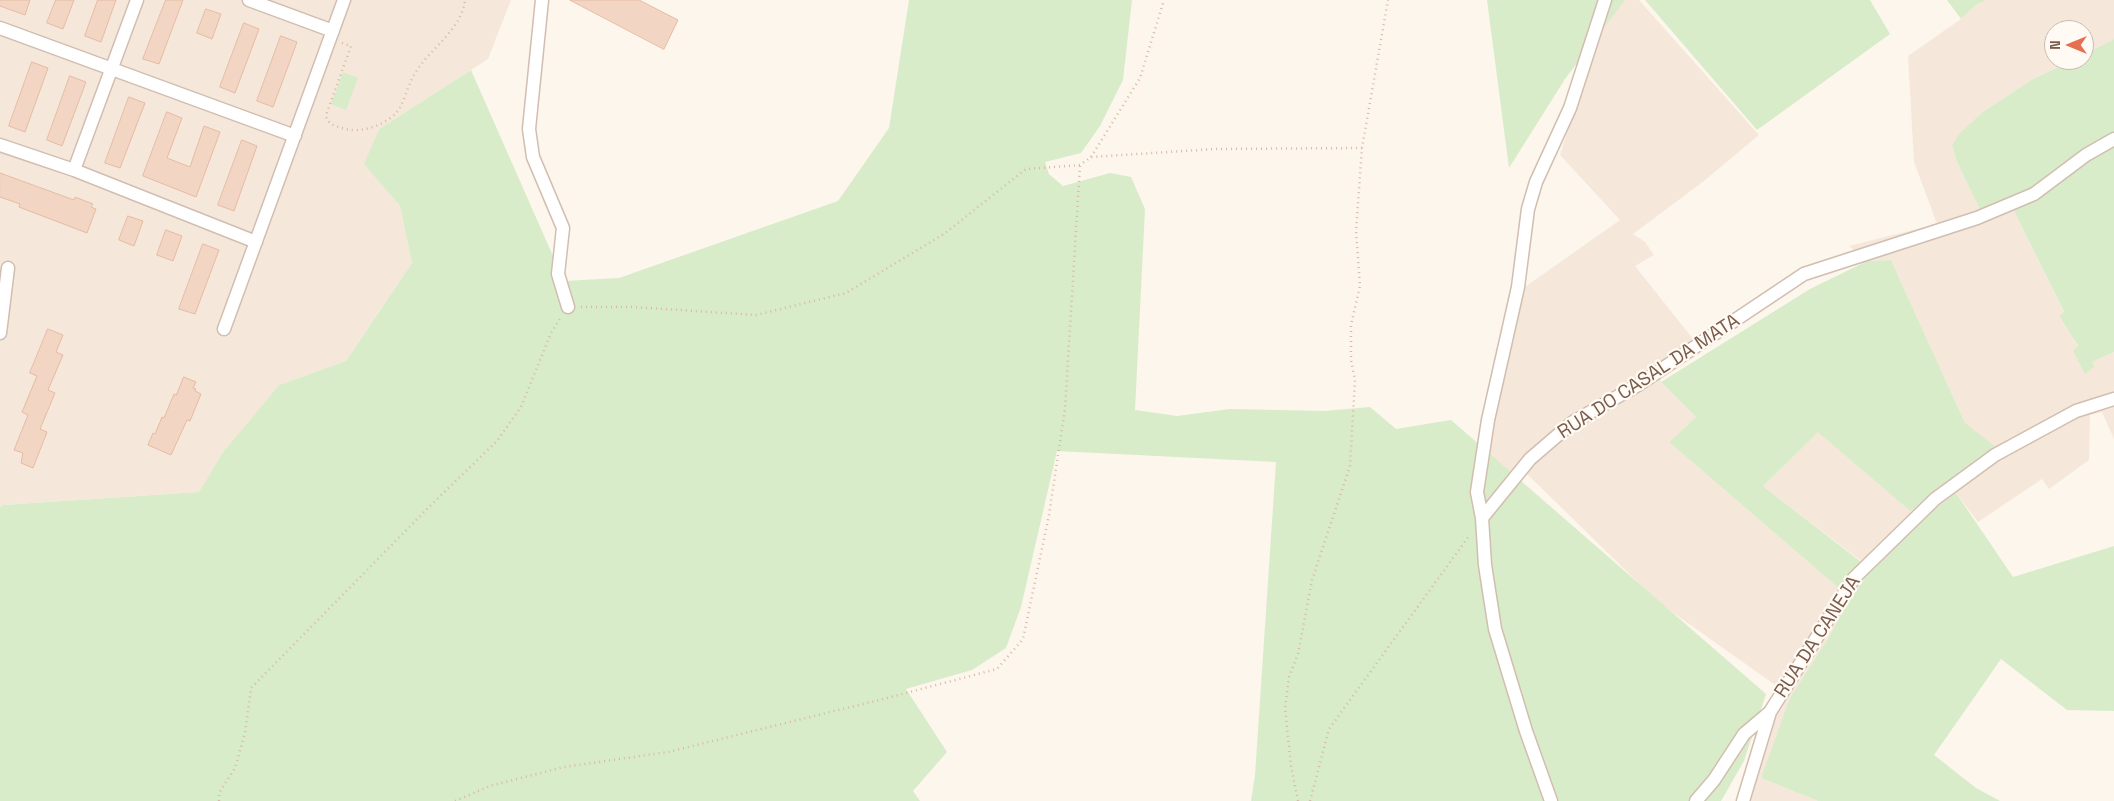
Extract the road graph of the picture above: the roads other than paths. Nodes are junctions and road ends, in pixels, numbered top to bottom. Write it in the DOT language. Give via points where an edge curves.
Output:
graph roads {
  1 [pos="137,0"];
  2 [pos="249,0"];
  3 [pos="344,0"];
  4 [pos="542,0"];
  5 [pos="1605,0"];
  6 [pos="0,28"];
  7 [pos="331,35"];
  8 [pos="111,70"];
  9 [pos="294,136"];
  10 [pos="2114,140"];
  11 [pos="0,145"];
  12 [pos="74,170"];
  13 [pos="256,242"];
  14 [pos="8,268"];
  15 [pos="568,307"];
  16 [pos="224,329"];
  17 [pos="0,333"];
  18 [pos="2114,399"];
  19 [pos="1482,518"];
  20 [pos="1770,712"];
  21 [pos="1551,801"];
  22 [pos="1696,801"];
  23 [pos="1743,801"];
  1 -- 8 [label="street"];
  2 -- 7 [label="street"];
  3 -- 7 [label="street"];
  4 -- 15 [label="street" via="529,129 534,157 563,228 558,274"];
  5 -- 19 [label="street" via="1570,108 1536,182 1528,209 1518,287 1488,420 1477,492"];
  6 -- 8 [label="street"];
  7 -- 9 [label="street"];
  8 -- 9 [label="street"];
  8 -- 12 [label="street"];
  9 -- 13 [label="street"];
  10 -- 19 [label="street, RUA DO CASAL DA MATA" via="2086,155 2034,194 1977,218 1804,274 1660,371 1573,422 1530,460"];
  11 -- 12 [label="street"];
  12 -- 13 [label="street"];
  13 -- 16 [label="street"];
  14 -- 17 [label="street"];
  18 -- 20 [label="street, RUA DA CANEJA" via="2076,411 1995,455 1935,498 1854,578"];
  19 -- 21 [label="street" via="1485,565 1495,628"];
  20 -- 22 [label="street" via="1744,734"];
  20 -- 23 [label="street"];
}
